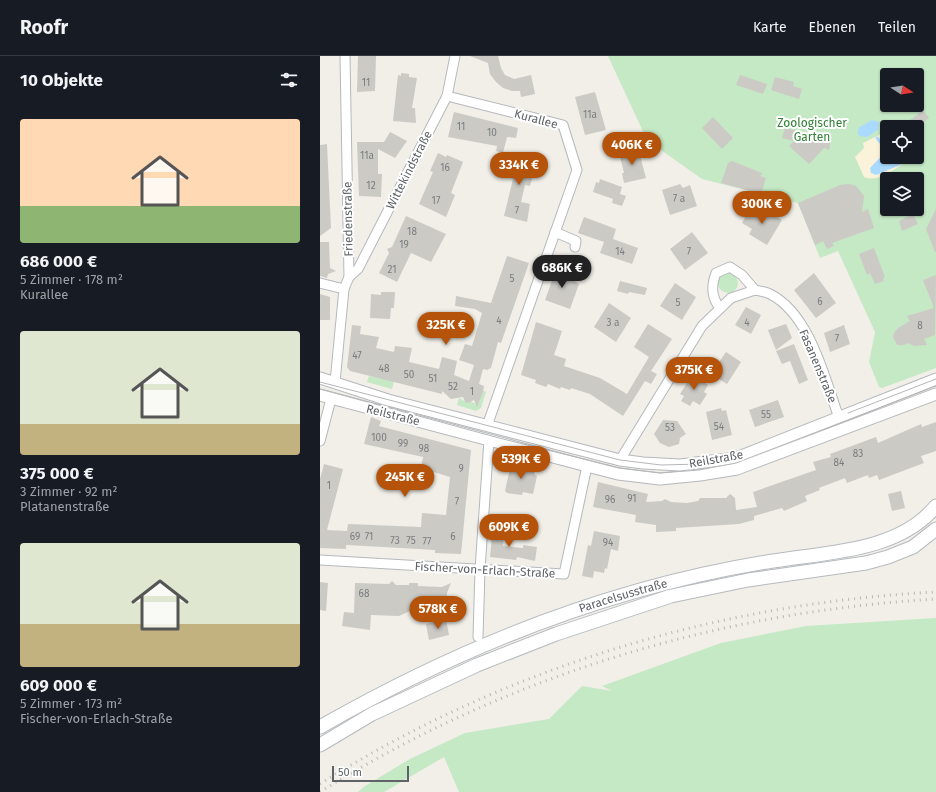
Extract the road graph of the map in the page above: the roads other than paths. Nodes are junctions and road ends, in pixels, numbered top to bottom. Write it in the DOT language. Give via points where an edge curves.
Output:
graph roads {
  1 [pos="345,56"];
  2 [pos="455,56"];
  3 [pos="447,96"];
  4 [pos="555,232"];
  5 [pos="575,247"];
  6 [pos="348,277"];
  7 [pos="320,283"];
  8 [pos="344,289"];
  9 [pos="755,290"];
  10 [pos="720,308"];
  11 [pos="320,378"];
  12 [pos="936,380"];
  13 [pos="335,382"];
  14 [pos="936,394"];
  15 [pos="320,395"];
  16 [pos="331,399"];
  17 [pos="839,418"];
  18 [pos="486,426"];
  19 [pos="489,440"];
  20 [pos="320,441"];
  21 [pos="620,460"];
  22 [pos="588,466"];
  23 [pos="936,506"];
  24 [pos="936,529"];
  25 [pos="320,560"];
  26 [pos="480,569"];
  27 [pos="483,640"];
  28 [pos="320,727"];
  29 [pos="320,745"];
  1 -- 6 [label="street, Friedenstraße"];
  2 -- 3 [label="street, Wittekindstraße"];
  3 -- 4 [label="street, Kurallee" via="563,125 577,170"];
  3 -- 6 [label="street, Wittekindstraße" via="358,269"];
  4 -- 5 [label="street" via="576,241"];
  4 -- 18 [label="street, Kurallee"];
  6 -- 8 [label="street, Friedenstraße"];
  7 -- 8 [label="street"];
  8 -- 13 [label="street, Friedenstraße"];
  9 -- 10 [label="street" via="731,298"];
  9 -- 10 [label="street" via="742,275 730,267 716,273 712,284 715,302"];
  9 -- 17 [label="street, Fasanenstraße" via="770,294 789,309 804,329 821,366"];
  10 -- 21 [label="street" via="702,326"];
  11 -- 13 [label="street, Reilstraße"];
  12 -- 17 [label="street, Reilstraße"];
  13 -- 18 [label="street, Reilstraße" via="388,400"];
  14 -- 22 [label="street, Reilstraße" via="736,469 660,479 618,474"];
  15 -- 16 [label="street, Reilstraße"];
  16 -- 19 [label="street, Reilstraße"];
  16 -- 20 [label="street"];
  17 -- 21 [label="street, Reilstraße" via="736,458 680,465"];
  18 -- 19 [label="street"];
  18 -- 21 [label="street, Reilstraße"];
  19 -- 22 [label="street, Reilstraße"];
  19 -- 26 [label="street"];
  22 -- 26 [label="street, Fischer-von-Erlach-Straße" via="564,574"];
  23 -- 27 [label="main road, Paracelsusstraße" via="910,529 877,543 772,561 669,583"];
  24 -- 29 [label="main road, Paracelsusstraße" via="913,547 888,557 748,580 672,596 556,634 477,665 372,714"];
  25 -- 26 [label="street, Fischer-von-Erlach-Straße"];
  26 -- 27 [label="street"];
  27 -- 28 [label="main road, Paracelsusstraße" via="472,650 359,705"];
}
